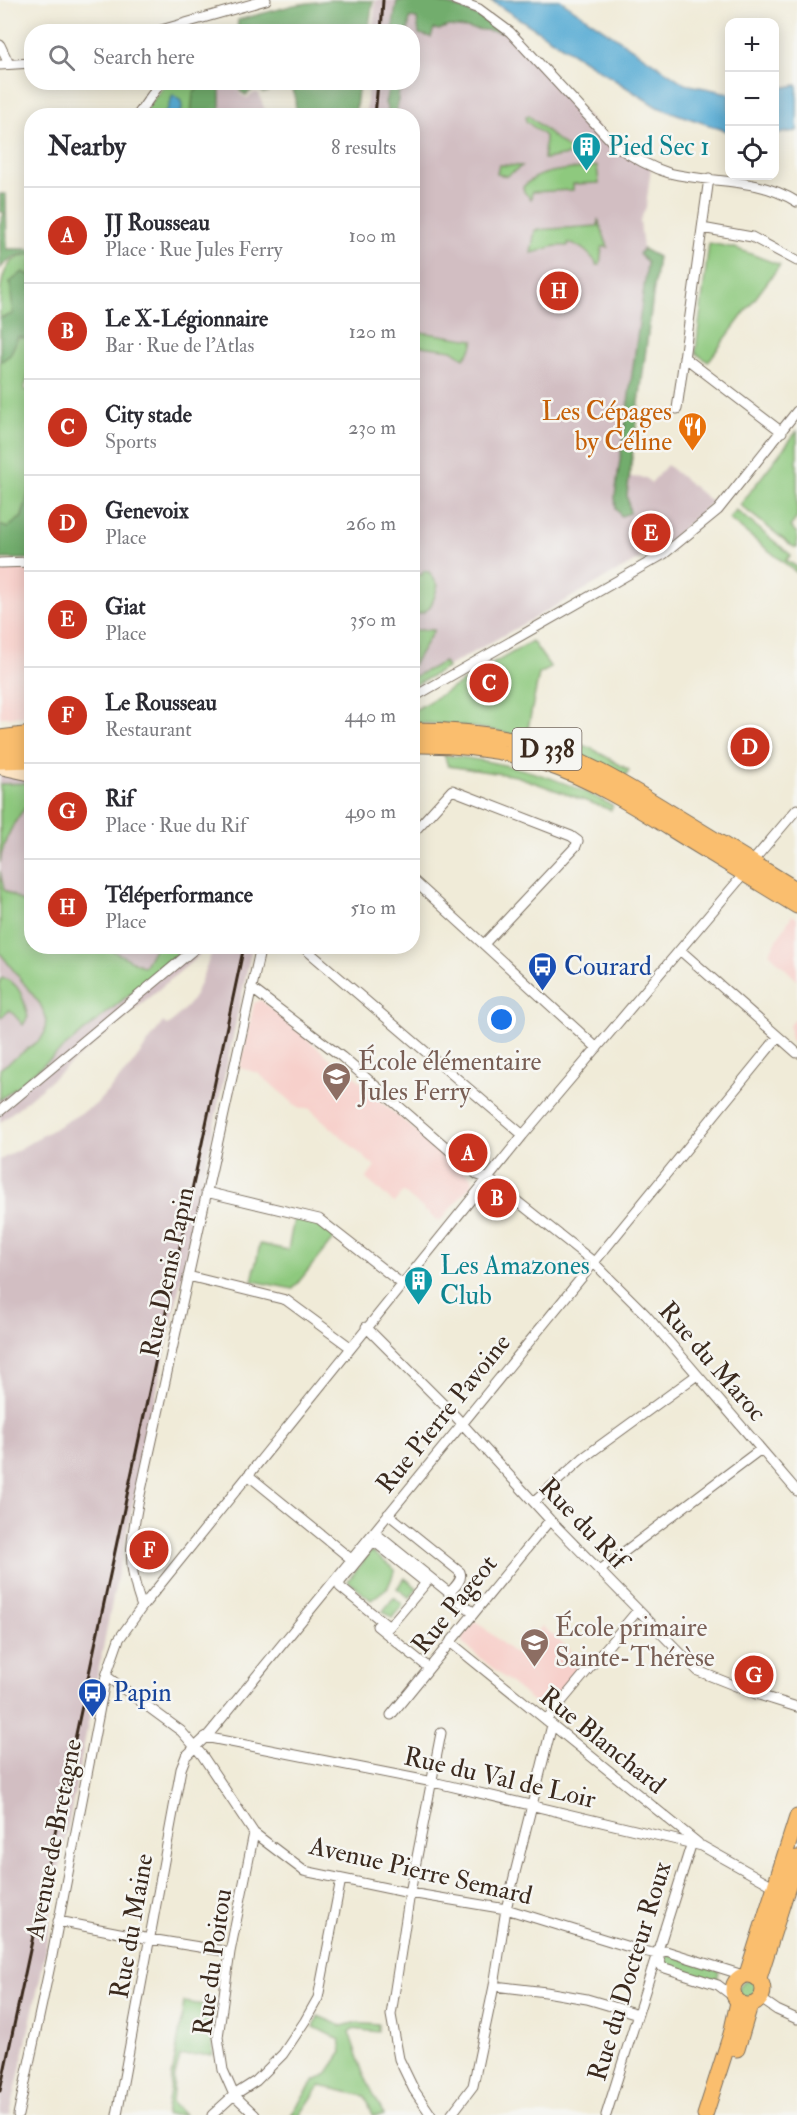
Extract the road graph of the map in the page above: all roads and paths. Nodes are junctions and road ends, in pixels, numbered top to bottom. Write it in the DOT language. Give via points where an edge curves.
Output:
graph roads {
  1 [pos="228,0"];
  2 [pos="266,0"];
  3 [pos="455,0"];
  4 [pos="236,9"];
  5 [pos="181,24"];
  6 [pos="0,45"];
  7 [pos="24,64"];
  8 [pos="4,65"];
  9 [pos="155,90"];
  10 [pos="143,108"];
  11 [pos="709,178"];
  12 [pos="797,202"];
  13 [pos="702,228"];
  14 [pos="797,261"];
  15 [pos="684,357"];
  16 [pos="677,409"];
  17 [pos="797,411"];
  18 [pos="782,432"];
  19 [pos="24,562"];
  20 [pos="0,563"];
  21 [pos="420,693"];
  22 [pos="420,732"];
  23 [pos="24,735"];
  24 [pos="443,737"];
  25 [pos="0,738"];
  26 [pos="420,743"];
  27 [pos="24,746"];
  28 [pos="0,747"];
  29 [pos="24,760"];
  30 [pos="0,761"];
  31 [pos="0,767"];
  32 [pos="24,772"];
  33 [pos="797,809"];
  34 [pos="420,825"];
  35 [pos="748,868"];
  36 [pos="420,886"];
  37 [pos="797,890"];
  38 [pos="797,906"];
  39 [pos="484,944"];
  40 [pos="681,951"];
  41 [pos="188,954"];
  42 [pos="259,954"];
  43 [pos="311,954"];
  44 [pos="251,988"];
  45 [pos="778,1037"];
  46 [pos="597,1048"];
  47 [pos="797,1053"];
  48 [pos="0,1111"];
  49 [pos="523,1135"];
  50 [pos="489,1179"];
  51 [pos="206,1192"];
  52 [pos="592,1262"];
  53 [pos="188,1276"];
  54 [pos="402,1284"];
  55 [pos="366,1327"];
  56 [pos="350,1347"];
  57 [pos="697,1375"];
  58 [pos="461,1424"];
  59 [pos="761,1449"];
  60 [pos="248,1475"];
  61 [pos="797,1491"];
  62 [pos="534,1502"];
  63 [pos="388,1514"];
  64 [pos="550,1520"];
  65 [pos="374,1532"];
  66 [pos="351,1559"];
  67 [pos="600,1570"];
  68 [pos="426,1583"];
  69 [pos="330,1586"];
  70 [pos="449,1593"];
  71 [pos="142,1607"];
  72 [pos="638,1610"];
  73 [pos="474,1613"];
  74 [pos="450,1642"];
  75 [pos="429,1668"];
  76 [pos="106,1676"];
  77 [pos="797,1707"];
  78 [pos="391,1715"];
  79 [pos="549,1723"];
  80 [pos="441,1733"];
  81 [pos="205,1737"];
  82 [pos="194,1747"];
  83 [pos="433,1782"];
  84 [pos="531,1806"];
  85 [pos="797,1817"];
  86 [pos="254,1833"];
  87 [pos="692,1841"];
  88 [pos="797,1858"];
  89 [pos="341,1879"];
  90 [pos="775,1887"];
  91 [pos="410,1893"];
  92 [pos="506,1909"];
  93 [pos="58,1921"];
  94 [pos="150,1939"];
  95 [pos="230,1952"];
  96 [pos="657,1954"];
  97 [pos="750,1976"];
  98 [pos="494,1986"];
  99 [pos="746,2001"];
  100 [pos="638,2014"];
  101 [pos="797,2019"];
  102 [pos="234,2095"];
  103 [pos="18,2115"];
  104 [pos="117,2115"];
  105 [pos="212,2115"];
  106 [pos="255,2115"];
  107 [pos="431,2115"];
  108 [pos="451,2115"];
  109 [pos="606,2115"];
  110 [pos="705,2115"];
  111 [pos="716,2115"];
  1 -- 4 [label="street"];
  2 -- 4 [label="street"];
  3 -- 11 [label="street" via="479,9 510,32 615,145 651,167"];
  4 -- 5 [label="street"];
  6 -- 8 [label="street"];
  7 -- 8 [label="street"];
  9 -- 10 [label="street"];
  11 -- 12 [label="street" via="774,190"];
  11 -- 13 [label="street"];
  13 -- 14 [label="street" via="752,237"];
  13 -- 15 [label="street"];
  15 -- 16 [label="street"];
  15 -- 18 [label="street"];
  17 -- 18 [label="street"];
  18 -- 21 [label="street" via="718,510 664,554"];
  19 -- 20 [label="street"];
  22 -- 24 [label="main road, D 338"];
  23 -- 25 [label="main road"];
  24 -- 26 [label="main road, D 338"];
  24 -- 35 [label="main road, D 338" via="521,756 572,774 635,806 728,864"];
  24 -- 35 [label="main road, D 338" via="469,732 526,742 577,761 622,783"];
  27 -- 28 [label="main road"];
  29 -- 30 [label="main road"];
  31 -- 32 [label="street"];
  33 -- 35 [label="street, Avenue de Bretagne"];
  34 -- 39 [label="street" via="452,790 578,841"];
  35 -- 37 [label="main road, D 338"];
  35 -- 38 [label="main road, D 338"];
  35 -- 40 [label="street, Avenue de Bretagne"];
  36 -- 39 [label="street"];
  39 -- 46 [label="street"];
  40 -- 45 [label="street"];
  40 -- 46 [label="street, Avenue de Bretagne"];
  41 -- 48 [label="street"];
  42 -- 44 [label="street, Rue Denis Papin"];
  43 -- 49 [label="street"];
  44 -- 50 [label="street, Rue du Maroc" via="342,1057 478,1175"];
  44 -- 51 [label="street, Rue Denis Papin"];
  45 -- 47 [label="street"];
  45 -- 52 [label="street, Rue Pierre Pavoine"];
  46 -- 49 [label="street, Avenue de Bretagne"];
  49 -- 50 [label="street, Avenue de Bretagne"];
  50 -- 52 [label="street, Rue du Maroc"];
  50 -- 54 [label="street, Avenue de Bretagne"];
  51 -- 53 [label="street, Rue Denis Papin"];
  51 -- 54 [label="street" via="319,1219"];
  52 -- 57 [label="street, Rue du Maroc" via="646,1315"];
  52 -- 58 [label="street, Rue Pierre Pavoine"];
  53 -- 56 [label="street" via="286,1299"];
  53 -- 71 [label="street, Rue Denis Papin" via="132,1540 131,1568"];
  54 -- 55 [label="street, Avenue de Bretagne"];
  55 -- 56 [label="street, Avenue de Bretagne"];
  55 -- 58 [label="street, Rue du Rif"];
  56 -- 60 [label="street, Avenue de Bretagne"];
  57 -- 59 [label="street, Rue du Maroc"];
  57 -- 62 [label="street" via="583,1458"];
  58 -- 62 [label="street, Rue du Rif"];
  58 -- 63 [label="street, Rue Pierre Pavoine"];
  59 -- 61 [label="street, Rue du Maroc"];
  59 -- 67 [label="street"];
  60 -- 66 [label="street"];
  60 -- 71 [label="street, Avenue de Bretagne"];
  62 -- 64 [label="street, Rue du Rif"];
  63 -- 65 [label="street, Rue Pierre Pavoine"];
  63 -- 70 [label="street" via="460,1572 460,1580"];
  64 -- 67 [label="street, Rue du Rif"];
  64 -- 73 [label="street, Rue Pageot"];
  65 -- 66 [label="street, Rue Pierre Pavoine"];
  65 -- 70 [label="street"];
  66 -- 69 [label="street, Rue Pierre Pavoine"];
  67 -- 72 [label="street, Rue du Rif"];
  68 -- 68 [label="street" via="376,1543 371,1544 340,1587 389,1628"];
  69 -- 75 [label="street"];
  69 -- 81 [label="street, Rue Pierre Pavoine"];
  70 -- 73 [label="street"];
  71 -- 76 [label="street, Avenue de Bretagne" via="119,1640"];
  72 -- 77 [label="street, Rue du Rif" via="698,1671"];
  72 -- 79 [label="street"];
  73 -- 74 [label="street, Rue Pageot"];
  74 -- 75 [label="street, Rue Pageot"];
  74 -- 79 [label="street, Rue Blanchard"];
  75 -- 78 [label="street, Rue Pageot"];
  76 -- 82 [label="street, Avenue Pierre Semard" via="180,1731"];
  76 -- 93 [label="street, Avenue de Bretagne"];
  79 -- 84 [label="street"];
  79 -- 87 [label="street, Rue Blanchard"];
  80 -- 83 [label="street"];
  81 -- 82 [label="street, Rue Pierre Pavoine"];
  81 -- 83 [label="street, Rue du Val de Loir"];
  82 -- 86 [label="street, Avenue Pierre Semard"];
  82 -- 94 [label="street, Rue du Maine" via="181,1769"];
  83 -- 84 [label="street, Rue du Val de Loir"];
  83 -- 91 [label="street"];
  84 -- 87 [label="street, Rue du Val de Loir"];
  84 -- 92 [label="street"];
  85 -- 90 [label="main road"];
  86 -- 89 [label="street, Avenue Pierre Semard" via="304,1871"];
  86 -- 95 [label="street, Rue du Poitou"];
  87 -- 90 [label="street, Rue du Val de Loir"];
  87 -- 96 [label="street, Rue du Docteur Roux"];
  88 -- 97 [label="main road"];
  89 -- 91 [label="street, Avenue Pierre Semard"];
  89 -- 102 [label="street" via="318,1998 283,2054 256,2081"];
  90 -- 97 [label="main road"];
  91 -- 92 [label="street, Avenue Pierre Semard"];
  91 -- 107 [label="street" via="391,2015 399,2059"];
  92 -- 96 [label="street, Avenue Pierre Semard"];
  92 -- 98 [label="street"];
  93 -- 94 [label="street"];
  93 -- 103 [label="street, Avenue de Bretagne"];
  94 -- 95 [label="street"];
  94 -- 104 [label="street, Rue du Maine"];
  95 -- 102 [label="street, Rue du Poitou" via="218,2037 223,2070"];
  96 -- 97 [label="street, Avenue Pierre Semard" via="666,1951"];
  96 -- 99 [label="street, Avenue Pierre Semard" via="662,1967 718,1985"];
  96 -- 100 [label="street, Rue du Docteur Roux"];
  97 -- 99 [label="main road" via="764,1988"];
  97 -- 99 [label="main road" via="735,1983 733,1993"];
  98 -- 100 [label="street" via="587,1999"];
  98 -- 108 [label="street" via="473,2086"];
  99 -- 101 [label="street"];
  99 -- 110 [label="main road"];
  99 -- 111 [label="main road"];
  100 -- 109 [label="street, Rue du Docteur Roux"];
  102 -- 105 [label="street"];
  102 -- 106 [label="street"];
}
